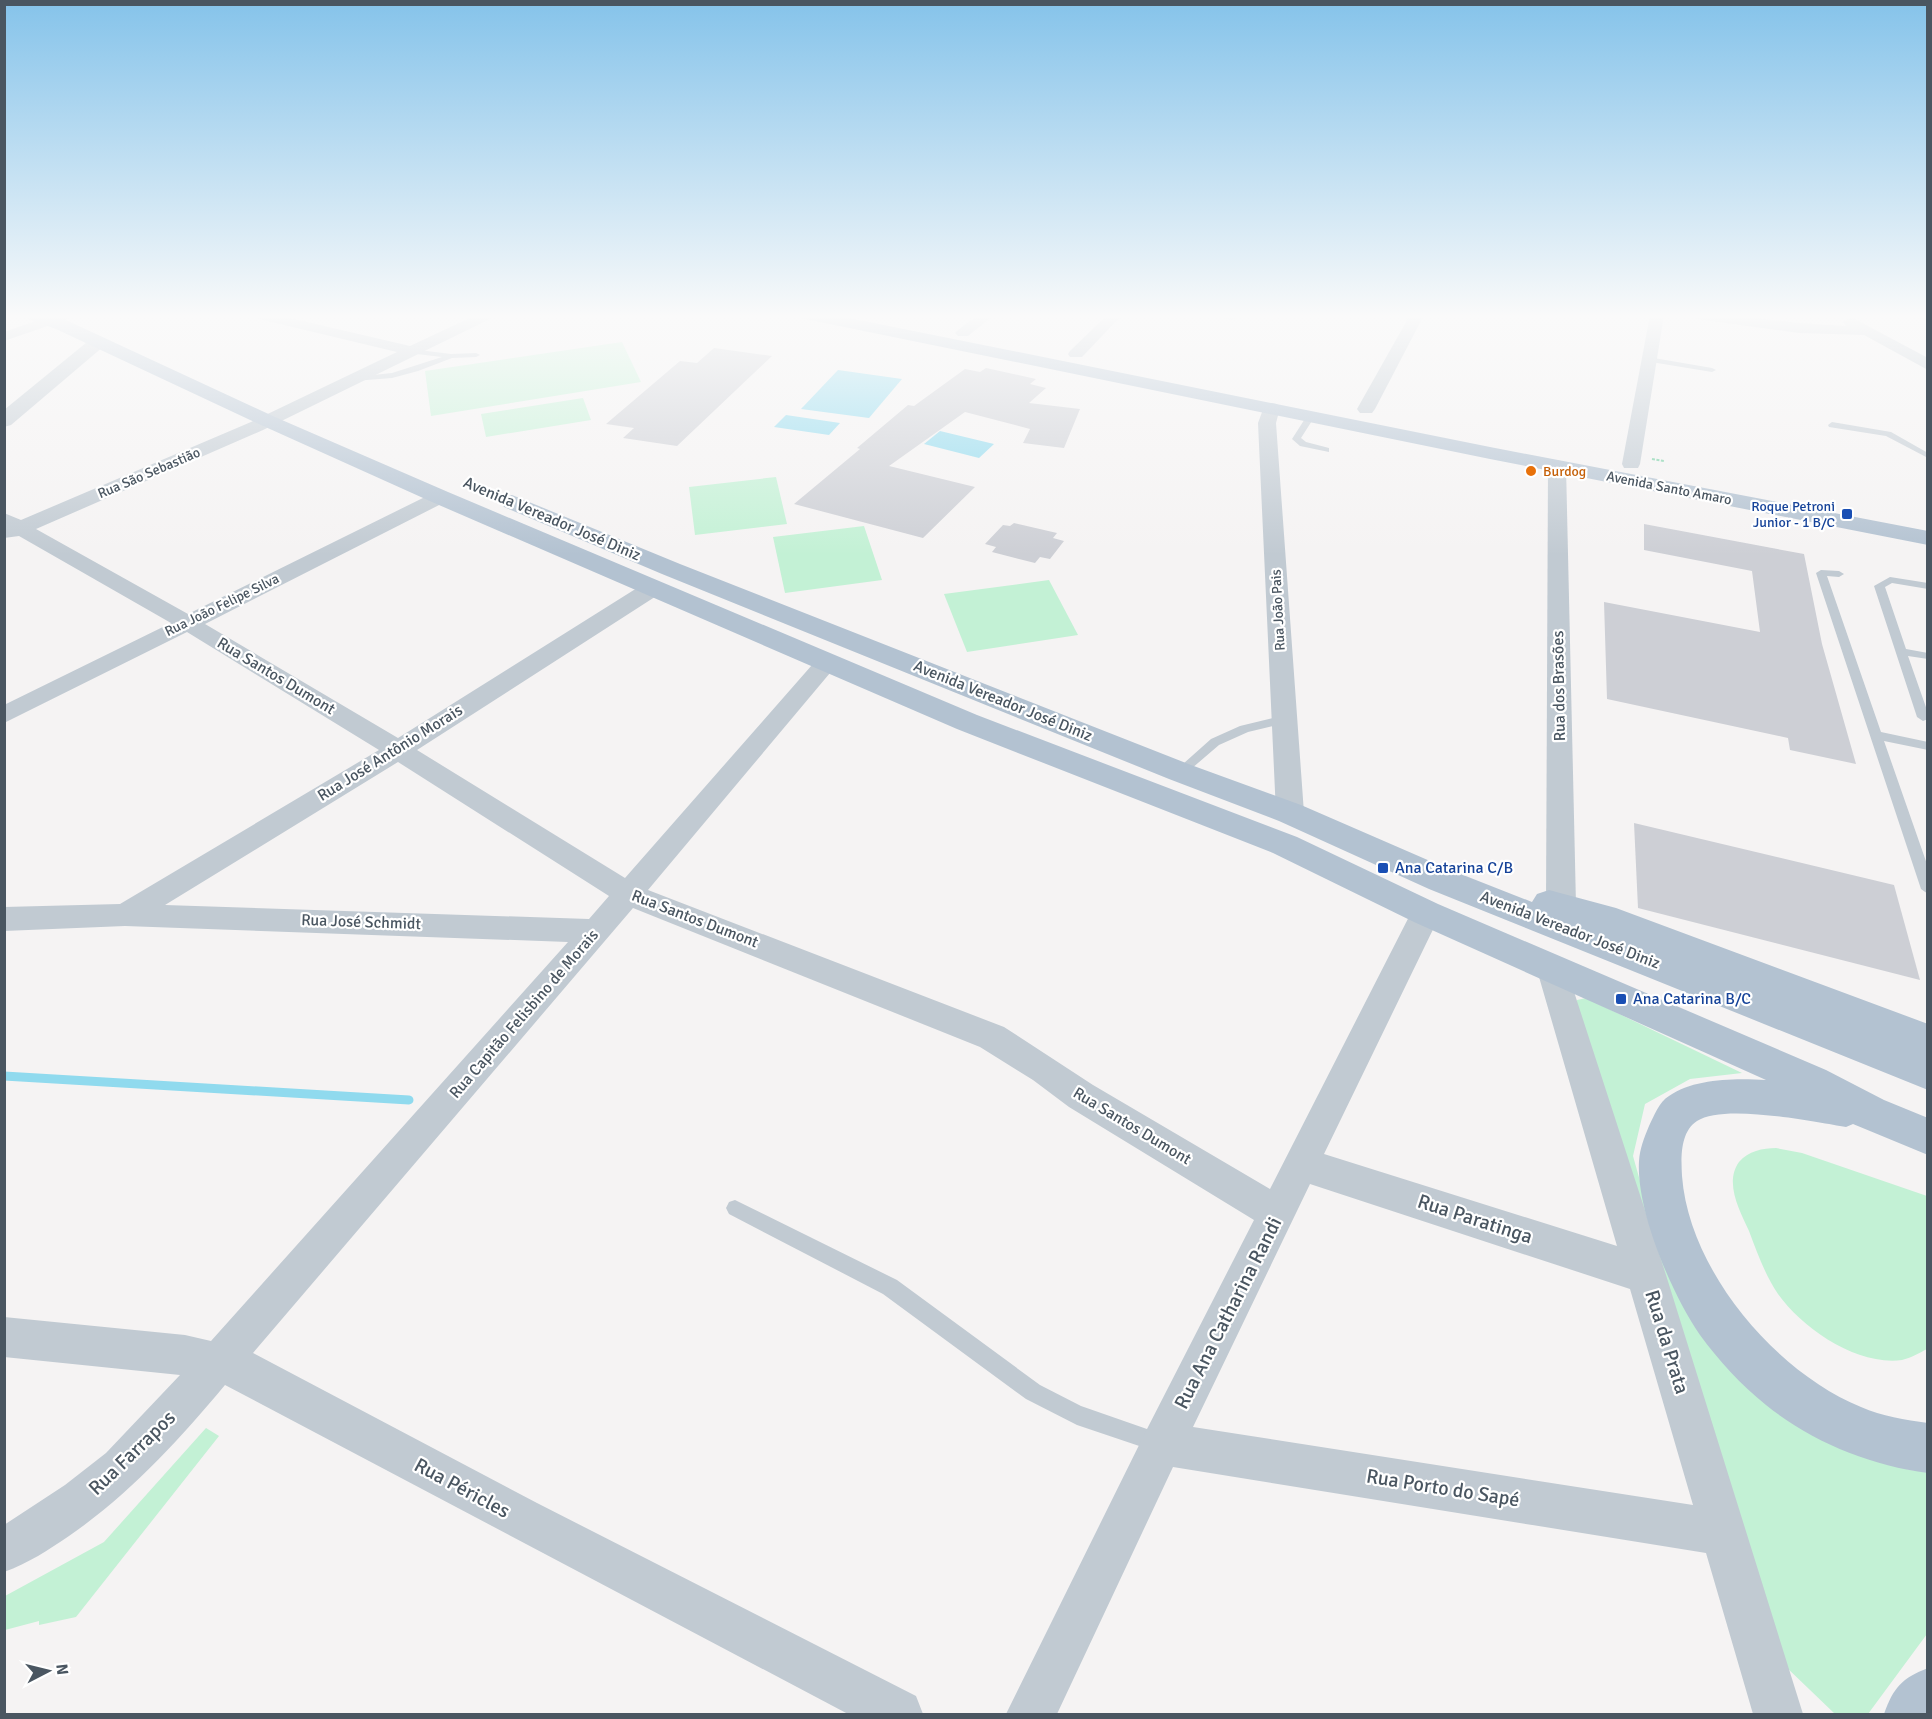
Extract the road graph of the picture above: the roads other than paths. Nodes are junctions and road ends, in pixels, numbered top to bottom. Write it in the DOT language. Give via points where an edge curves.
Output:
graph roads {
  1 [pos="35,395"];
  2 [pos="238,395"];
  3 [pos="310,395"];
  4 [pos="1208,395"];
  5 [pos="1289,395"];
  6 [pos="1374,395"];
  7 [pos="1642,395"];
  8 [pos="1271,408"];
  9 [pos="274,409"];
  10 [pos="1366,410"];
  11 [pos="1311,416"];
  12 [pos="4,421"];
  13 [pos="1832,425"];
  14 [pos="1326,450"];
  15 [pos="1928,456"];
  16 [pos="1631,464"];
  17 [pos="1557,466"];
  18 [pos="440,497"];
  19 [pos="1928,522"];
  20 [pos="10,527"];
  21 [pos="1928,538"];
  22 [pos="1839,574"];
  23 [pos="1928,586"];
  24 [pos="653,588"];
  25 [pos="186,622"];
  26 [pos="1900,651"];
  27 [pos="1928,656"];
  28 [pos="827,662"];
  29 [pos="4,715"];
  30 [pos="1923,717"];
  31 [pos="1285,719"];
  32 [pos="1876,735"];
  33 [pos="1928,746"];
  34 [pos="398,750"];
  35 [pos="1180,772"];
  36 [pos="1290,813"];
  37 [pos="1441,880"];
  38 [pos="1928,889"];
  39 [pos="628,894"];
  40 [pos="1561,905"];
  41 [pos="1426,913"];
  42 [pos="125,915"];
  43 [pos="4,919"];
  44 [pos="596,931"];
  45 [pos="1553,969"];
  46 [pos="1928,1041"];
  47 [pos="1928,1073"];
  48 [pos="1870,1113"];
  49 [pos="1928,1137"];
  50 [pos="1302,1164"];
  51 [pos="735,1208"];
  52 [pos="1278,1214"];
  53 [pos="1647,1275"];
  54 [pos="4,1337"];
  55 [pos="218,1364"];
  56 [pos="1162,1444"];
  57 [pos="1928,1448"];
  58 [pos="1724,1533"];
  59 [pos="4,1549"];
  60 [pos="1928,1696"];
  61 [pos="891,1713"];
  62 [pos="1031,1714"];
  63 [pos="1778,1714"];
  64 [pos="1913,1714"];
  1 -- 12 [label="street"];
  2 -- 9 [label="main road, Avenida Vereador José Diniz"];
  3 -- 9 [label="street, Rua São Sebastião"];
  4 -- 8 [label="main road, Avenida Santo Amaro"];
  5 -- 10 [label="main road, Avenida Santo Amaro"];
  6 -- 10 [label="street"];
  7 -- 16 [label="street"];
  8 -- 11 [label="main road, Avenida Santo Amaro"];
  8 -- 31 [label="street, Rua João Pais" via="1267,423"];
  9 -- 18 [label="main road, Avenida Vereador José Diniz"];
  9 -- 20 [label="street, Rua São Sebastião"];
  9 -- 35 [label="main road, Avenida Vereador José Diniz"];
  10 -- 16 [label="main road, Avenida Santo Amaro"];
  11 -- 14 [label="lane" via="1296,439"];
  11 -- 17 [label="main road, Avenida Santo Amaro"];
  13 -- 15 [label="lane" via="1888,434"];
  16 -- 19 [label="main road, Avenida Santo Amaro"];
  17 -- 21 [label="main road, Avenida Santo Amaro"];
  17 -- 40 [label="street, Rua dos Brasões"];
  18 -- 24 [label="main road, Avenida Vereador José Diniz"];
  18 -- 25 [label="street, Rua João Felipe Silva"];
  20 -- 25 [label="street, Rua Santos Dumont"];
  22 -- 32 [label="lane" via="1821,573"];
  23 -- 26 [label="lane" via="1890,580 1879,586"];
  24 -- 28 [label="main road, Avenida Vereador José Diniz"];
  24 -- 34 [label="street, Rua José Antônio Morais"];
  25 -- 29 [label="street, Rua João Felipe Silva"];
  25 -- 34 [label="street, Rua Santos Dumont"];
  26 -- 27 [label="lane"];
  26 -- 30 [label="lane"];
  28 -- 39 [label="street, Rua Capitão Felisbino de Morais"];
  28 -- 41 [label="main road, Avenida Vereador José Diniz" via="967,722 1285,845"];
  31 -- 35 [label="lane" via="1244,729 1215,742"];
  31 -- 36 [label="street, Rua João Pais"];
  32 -- 33 [label="lane"];
  32 -- 38 [label="lane"];
  34 -- 39 [label="street, Rua Santos Dumont"];
  34 -- 42 [label="street, Rua José Antônio Morais"];
  35 -- 36 [label="main road, Avenida Vereador José Diniz"];
  36 -- 37 [label="main road, Avenida Vereador José Diniz"];
  37 -- 40 [label="main road"];
  37 -- 47 [label="main road, Avenida Vereador José Diniz"];
  39 -- 44 [label="street, Rua Capitão Felisbino de Morais"];
  39 -- 52 [label="street, Rua Santos Dumont" via="992,1037 1081,1096"];
  40 -- 46 [label="main road" via="1698,951"];
  41 -- 45 [label="main road, Avenida Vereador José Diniz"];
  41 -- 50 [label="street, Rua Ana Catharina Randi"];
  42 -- 43 [label="street, Rua José Schmidt"];
  42 -- 44 [label="street, Rua José Schmidt"];
  44 -- 55 [label="street, Rua Capitão Felisbino de Morais"];
  45 -- 48 [label="main road, Avenida Vereador José Diniz" via="1812,1082"];
  45 -- 53 [label="street, Rua da Prata"];
  48 -- 49 [label="main road"];
  48 -- 57 [label="main road" via="1756,1096 1705,1101 1683,1108 1662,1144 1664,1198 1702,1297 1738,1345 1766,1373 1795,1397 1867,1435"];
  50 -- 52 [label="street, Rua Ana Catharina Randi"];
  50 -- 53 [label="street, Rua Paratinga"];
  51 -- 56 [label="lane" via="890,1287 1033,1392 1077,1415"];
  52 -- 56 [label="street, Rua Ana Catharina Randi"];
  53 -- 58 [label="street, Rua da Prata"];
  54 -- 55 [label="street, Rua Péricles" via="185,1355"];
  55 -- 59 [label="street, Rua Farrapos" via="122,1468 81,1501"];
  55 -- 61 [label="street, Rua Péricles" via="238,1368"];
  56 -- 58 [label="street, Rua Porto do Sapé"];
  56 -- 62 [label="street, Rua Ana Catharina Randi"];
  58 -- 63 [label="street, Rua da Prata"];
  60 -- 64 [label="main road"];
}
